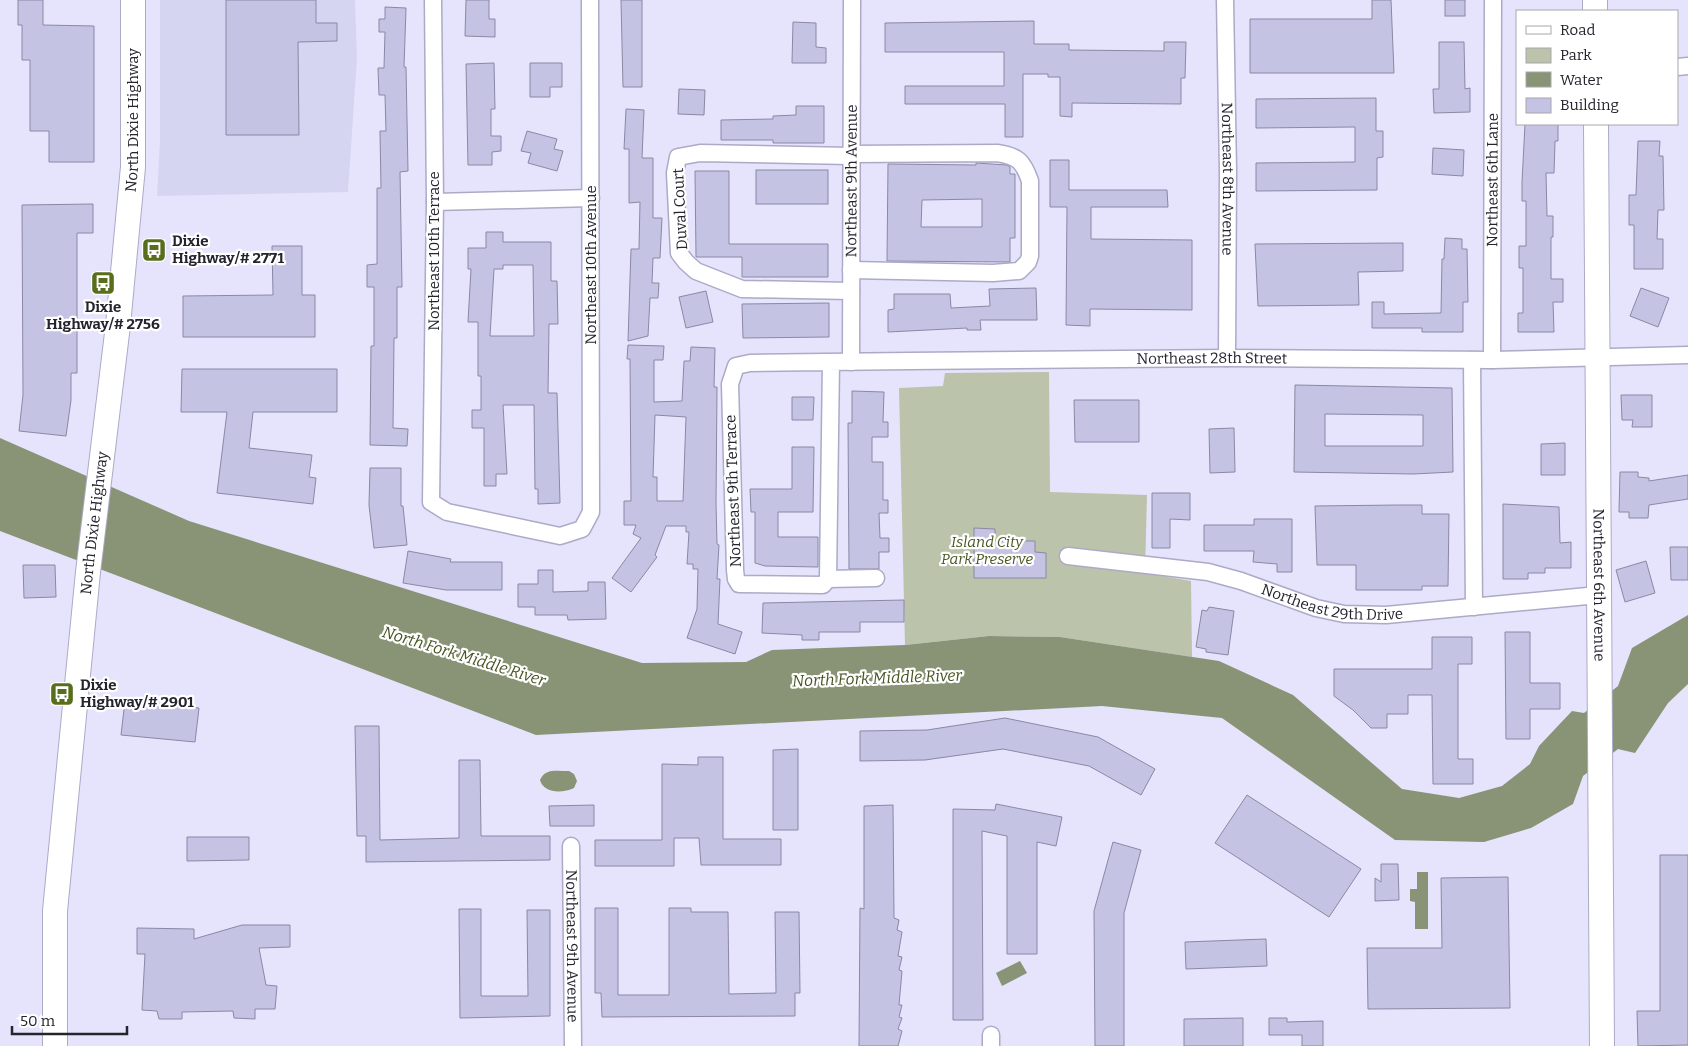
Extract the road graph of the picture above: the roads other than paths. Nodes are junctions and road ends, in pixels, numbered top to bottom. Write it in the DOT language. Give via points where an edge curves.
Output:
graph roads {
  1 [pos="133,0"];
  2 [pos="433,0"];
  3 [pos="590,0"];
  4 [pos="852,0"];
  5 [pos="1225,0"];
  6 [pos="1493,0"];
  7 [pos="1596,125"];
  8 [pos="851,155"];
  9 [pos="592,198"];
  10 [pos="435,202"];
  11 [pos="851,270"];
  12 [pos="851,291"];
  13 [pos="1688,355"];
  14 [pos="1596,357"];
  15 [pos="1227,358"];
  16 [pos="1472,360"];
  17 [pos="1492,360"];
  18 [pos="831,362"];
  19 [pos="851,362"];
  20 [pos="736,366"];
  21 [pos="431,502"];
  22 [pos="1068,556"];
  23 [pos="876,578"];
  24 [pos="828,579"];
  25 [pos="1598,595"];
  26 [pos="1474,607"];
  27 [pos="571,846"];
  28 [pos="56,1046"];
  29 [pos="573,1046"];
  30 [pos="1602,1046"];
  1 -- 28 [label="main road, North Dixie Highway" via="133,167 88,572 55,911"];
  2 -- 10 [label="street, Northeast 10th Terrace"];
  3 -- 9 [label="street, Northeast 10th Avenue"];
  4 -- 8 [label="street, Northeast 9th Avenue"];
  5 -- 15 [label="street, Northeast 8th Avenue"];
  6 -- 17 [label="street, Northeast 6th Lane"];
  7 -- 14 [label="main road, Northeast 6th Avenue"];
  8 -- 11 [label="street, Northeast 9th Avenue"];
  8 -- 11 [label="street" via="1013,156 1026,169 1030,180 1030,256 1019,271"];
  8 -- 12 [label="street, Duval Court" via="700,153 678,157 675,173 679,253 696,271 742,289"];
  9 -- 10 [label="street"];
  9 -- 21 [label="street, Northeast 10th Avenue" via="591,512 582,529 560,536 447,512"];
  10 -- 21 [label="street, Northeast 10th Terrace"];
  11 -- 12 [label="street, Northeast 9th Avenue"];
  12 -- 19 [label="street, Northeast 9th Avenue"];
  13 -- 14 [label="street, Northeast 28th Street"];
  14 -- 17 [label="street, Northeast 28th Street"];
  14 -- 25 [label="main road, Northeast 6th Avenue"];
  15 -- 16 [label="street, Northeast 28th Street"];
  15 -- 19 [label="street, Northeast 28th Street"];
  16 -- 17 [label="street, Northeast 28th Street"];
  16 -- 26 [label="street"];
  18 -- 19 [label="street, Northeast 28th Street"];
  18 -- 20 [label="street, Northeast 28th Street"];
  18 -- 24 [label="street"];
  20 -- 24 [label="street, Northeast 9th Terrace" via="730,384 736,579 739,584 785,585 823,585"];
  22 -- 26 [label="street, Northeast 29th Drive" via="1208,572 1316,608 1344,614"];
  23 -- 24 [label="street, Northeast 9th Terrace"];
  25 -- 26 [label="street, Northeast 29th Drive"];
  25 -- 30 [label="main road, Northeast 6th Avenue"];
  27 -- 29 [label="street, Northeast 9th Avenue"];
}
